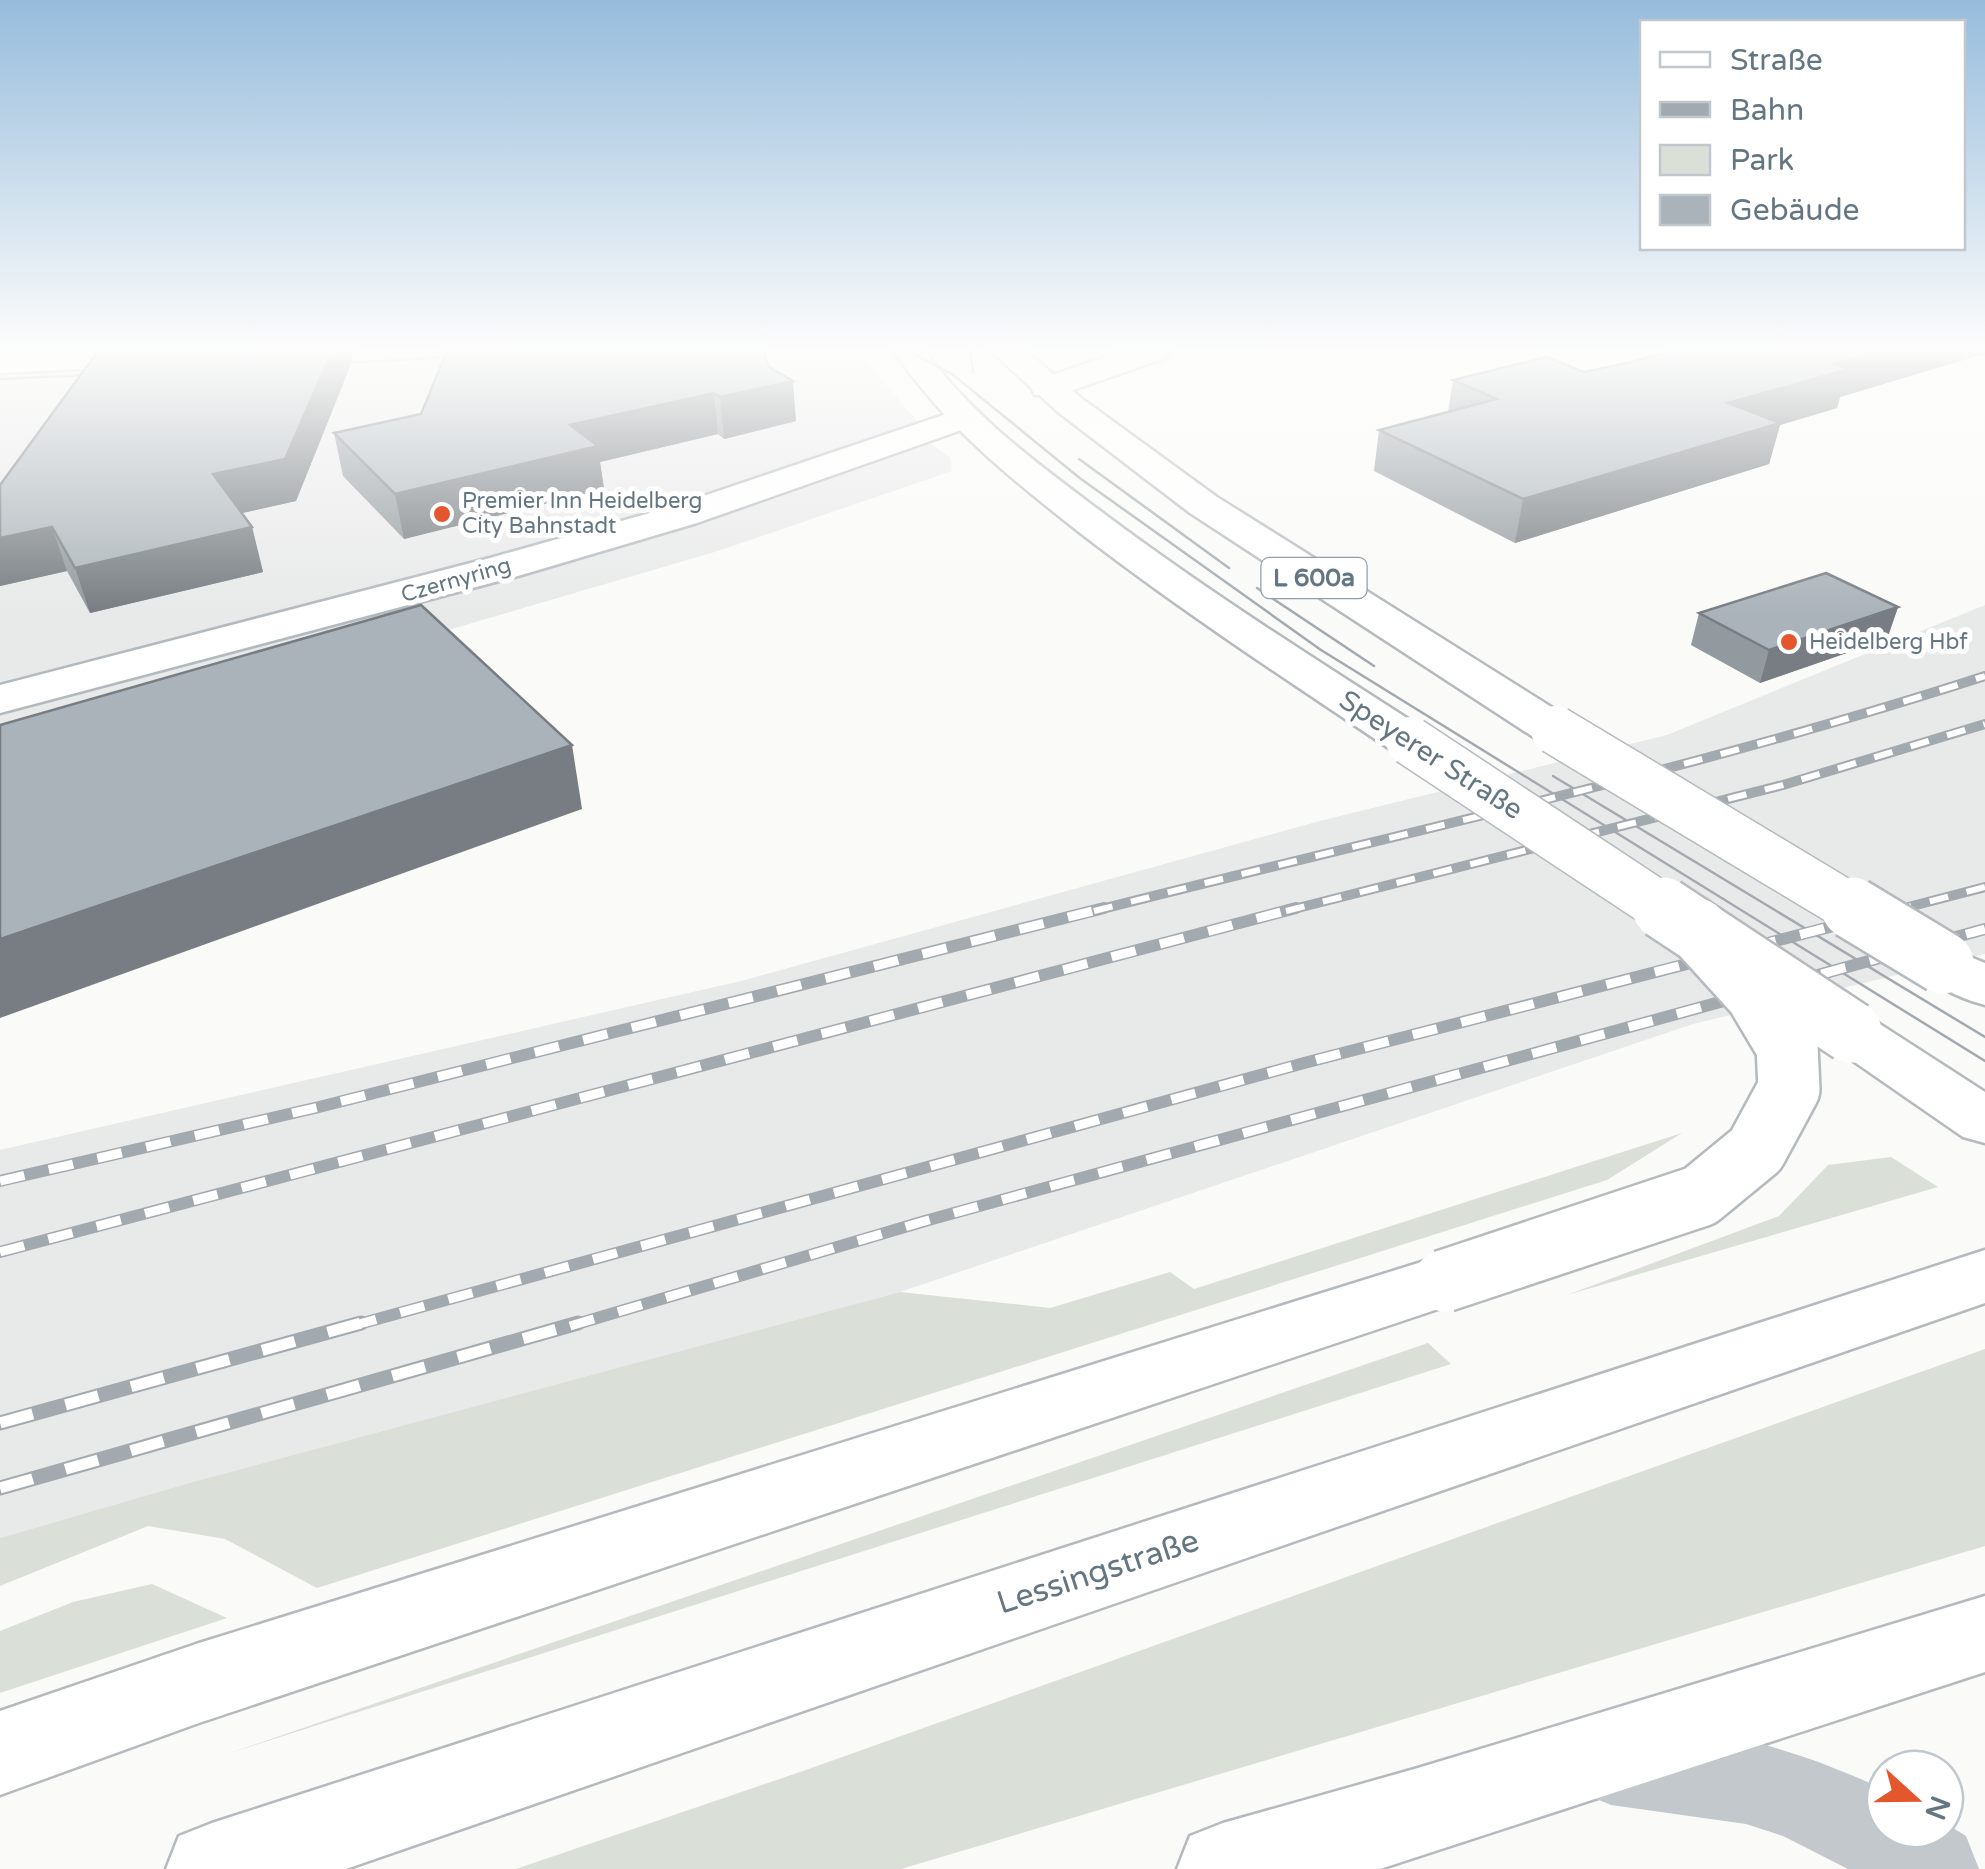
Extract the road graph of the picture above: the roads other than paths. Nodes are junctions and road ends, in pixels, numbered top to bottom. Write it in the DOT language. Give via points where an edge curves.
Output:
graph roads {
  1 [pos="918,438"];
  2 [pos="984,438"];
  3 [pos="1110,438"];
  4 [pos="0,699"];
  5 [pos="1697,929"];
  6 [pos="1971,974"];
  7 [pos="1985,1122"];
  8 [pos="1985,1276"];
  9 [pos="1985,1634"];
  10 [pos="0,1753"];
  11 [pos="1588,1760"];
  12 [pos="212,1869"];
  13 [pos="1223,1869"];
  14 [pos="1932,1869"];
  1 -- 4 [label="main road, Czernyring" via="504,567"];
  2 -- 5 [label="main road, Speyerer Straße / L 600a, bridge" via="1118,544 1266,646"];
  3 -- 6 [label="main road, L 600a, bridge" via="1306,574 1572,740"];
  5 -- 7 [label="main road, Speyerer Straße / L 600a, bridge"];
  5 -- 10 [label="main road, bridge" via="1775,1023 1790,1070 1783,1105 1756,1150 1700,1196"];
  8 -- 12 [label="main road, Lessingstraße"];
  9 -- 11 [label="main road"];
  11 -- 13 [label="main road"];
  11 -- 14 [label="street" via="1766,1786 1896,1843"];
}
